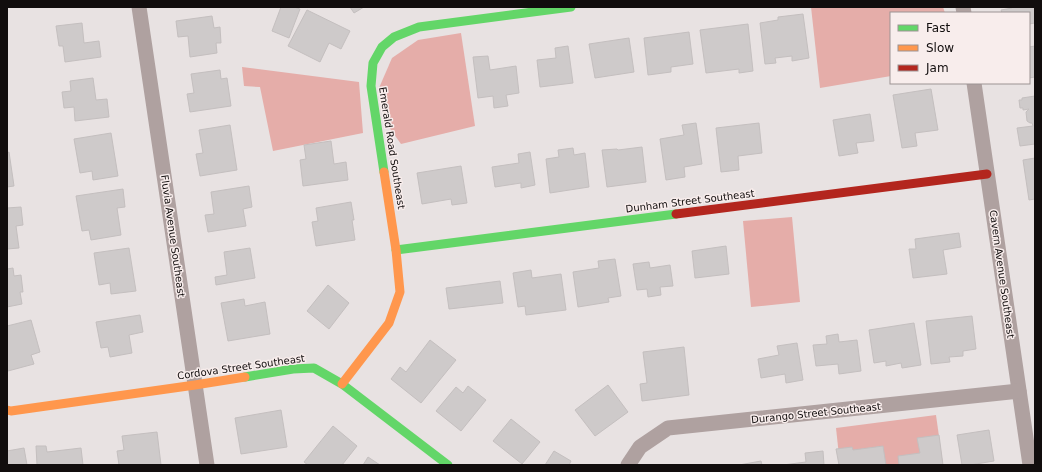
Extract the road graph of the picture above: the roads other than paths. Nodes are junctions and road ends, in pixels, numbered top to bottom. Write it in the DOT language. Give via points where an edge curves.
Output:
graph roads {
  1 [pos="140,7"];
  2 [pos="570,7"];
  3 [pos="974,84"];
  4 [pos="987,174"];
  5 [pos="396,250"];
  6 [pos="342,384"];
  7 [pos="195,385"];
  8 [pos="1019,391"];
  9 [pos="7,410"];
  10 [pos="207,465"];
  11 [pos="448,465"];
  12 [pos="628,465"];
  13 [pos="1030,465"];
  1 -- 7 [label="street, Fluvia Avenue Southeast"];
  2 -- 5 [label="street, Emerald Road Southeast" via="419,27 394,37 382,47 373,63 371,86"];
  3 -- 4 [label="street, Cavern Avenue Southeast"];
  4 -- 5 [label="street, Dunham Street Southeast"];
  4 -- 8 [label="street, Cavern Avenue Southeast"];
  5 -- 6 [label="street, Emerald Road Southeast" via="400,292 389,323"];
  6 -- 7 [label="street, Cordova Street Southeast" via="314,368"];
  6 -- 11 [label="street, Cordova Street Southeast"];
  7 -- 9 [label="street, Cordova Street Southeast"];
  7 -- 10 [label="street, Fluvia Avenue Southeast"];
  8 -- 12 [label="street, Durango Street Southeast" via="668,428 640,447"];
  8 -- 13 [label="street, Cavern Avenue Southeast"];
}
